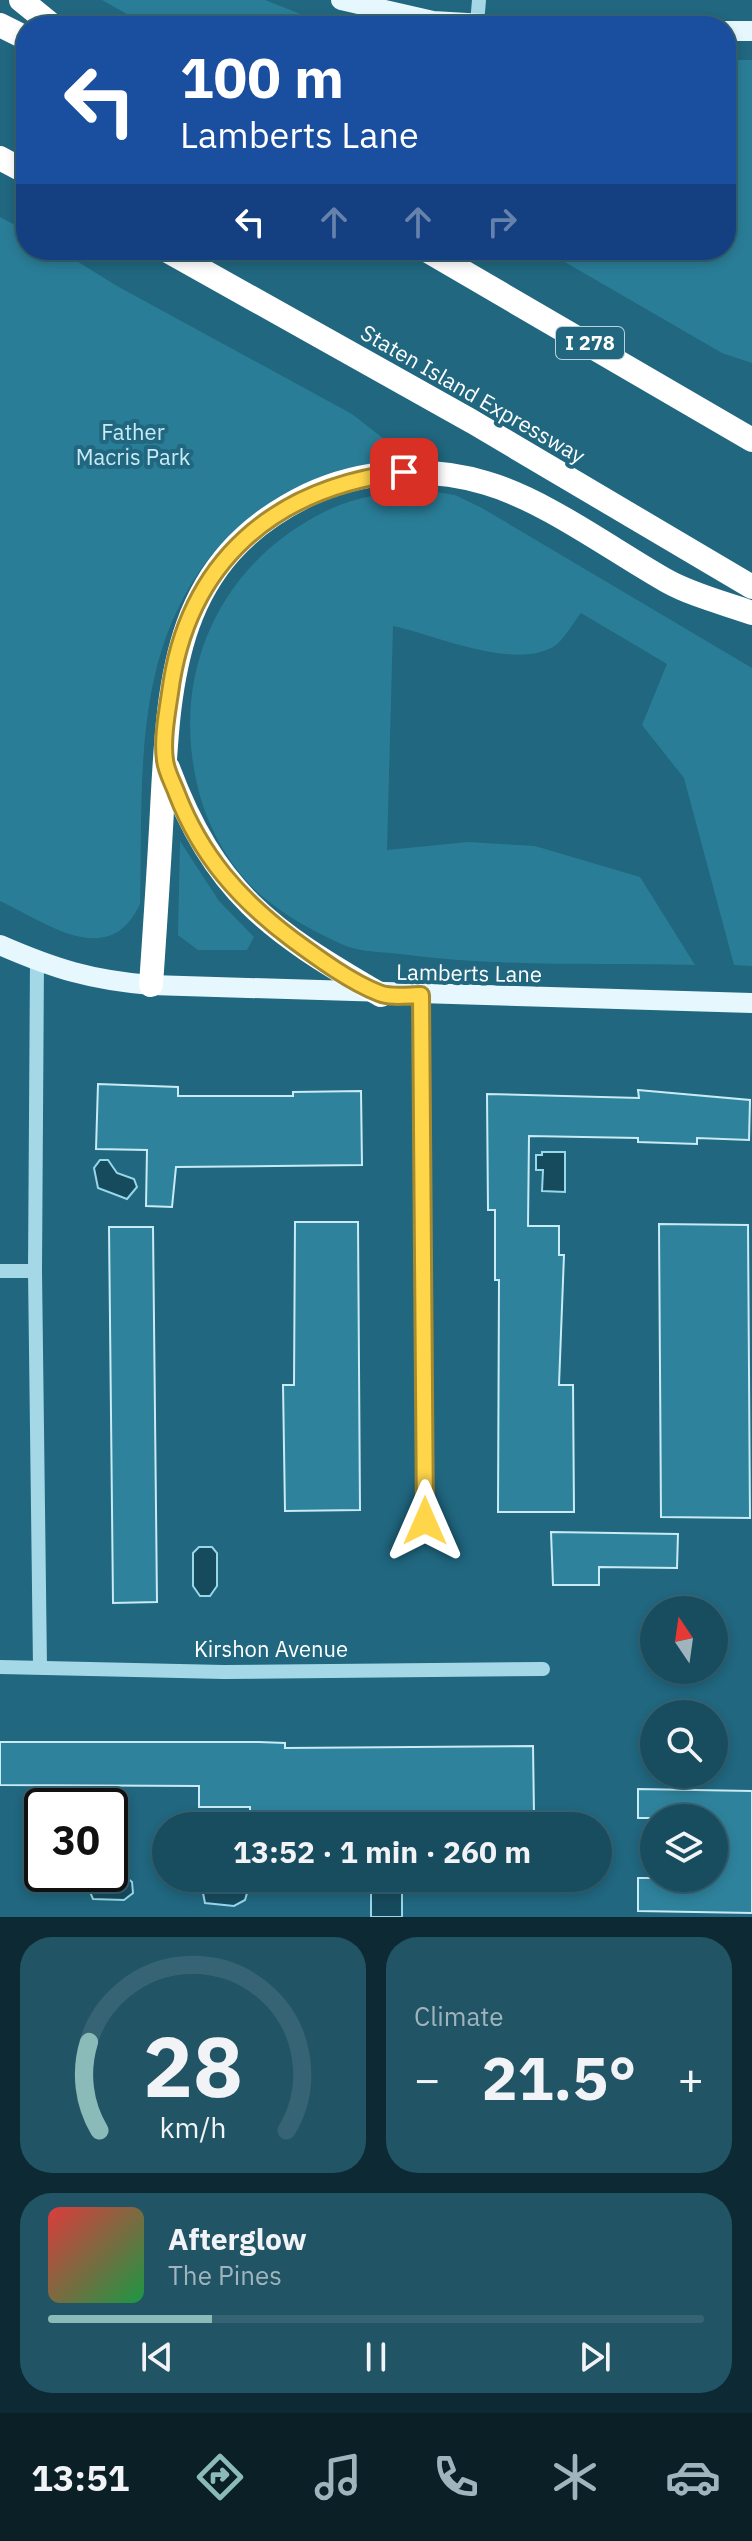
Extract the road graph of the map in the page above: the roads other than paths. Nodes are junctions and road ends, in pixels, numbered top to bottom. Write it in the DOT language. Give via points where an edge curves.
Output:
graph roads {
  1 [pos="21,0"];
  2 [pos="341,0"];
  3 [pos="41,16"];
  4 [pos="411,16"];
  5 [pos="184,260"];
  6 [pos="443,260"];
  7 [pos="752,440"];
  8 [pos="752,587"];
  9 [pos="752,613"];
  10 [pos="165,760"];
  11 [pos="0,945"];
  12 [pos="37,961"];
  13 [pos="151,985"];
  14 [pos="381,995"];
  15 [pos="421,995"];
  16 [pos="752,1003"];
  17 [pos="0,1271"];
  18 [pos="35,1271"];
  19 [pos="425,1521"];
  20 [pos="0,1667"];
  21 [pos="40,1667"];
  22 [pos="543,1669"];
  1 -- 3 [label="highway"];
  2 -- 4 [label="main road"];
  5 -- 8 [label="highway, Staten Island Expressway"];
  6 -- 7 [label="highway, I 278"];
  9 -- 10 [label="highway" via="671,583 489,483 437,472 349,481 309,495 273,516 227,557 208,584 182,636 173,669"];
  10 -- 13 [label="highway"];
  10 -- 14 [label="highway" via="189,821 222,876 291,939"];
  11 -- 12 [label="main road, Lamberts Lane"];
  12 -- 13 [label="main road, Lamberts Lane" via="86,977"];
  12 -- 18 [label="street"];
  13 -- 14 [label="main road, Lamberts Lane"];
  14 -- 15 [label="main road, Lamberts Lane"];
  15 -- 16 [label="main road, Lamberts Lane"];
  15 -- 19 [label="street"];
  17 -- 18 [label="street"];
  18 -- 21 [label="street"];
  20 -- 21 [label="street, Kirshon Avenue"];
  21 -- 22 [label="street, Kirshon Avenue" via="224,1672"];
}
